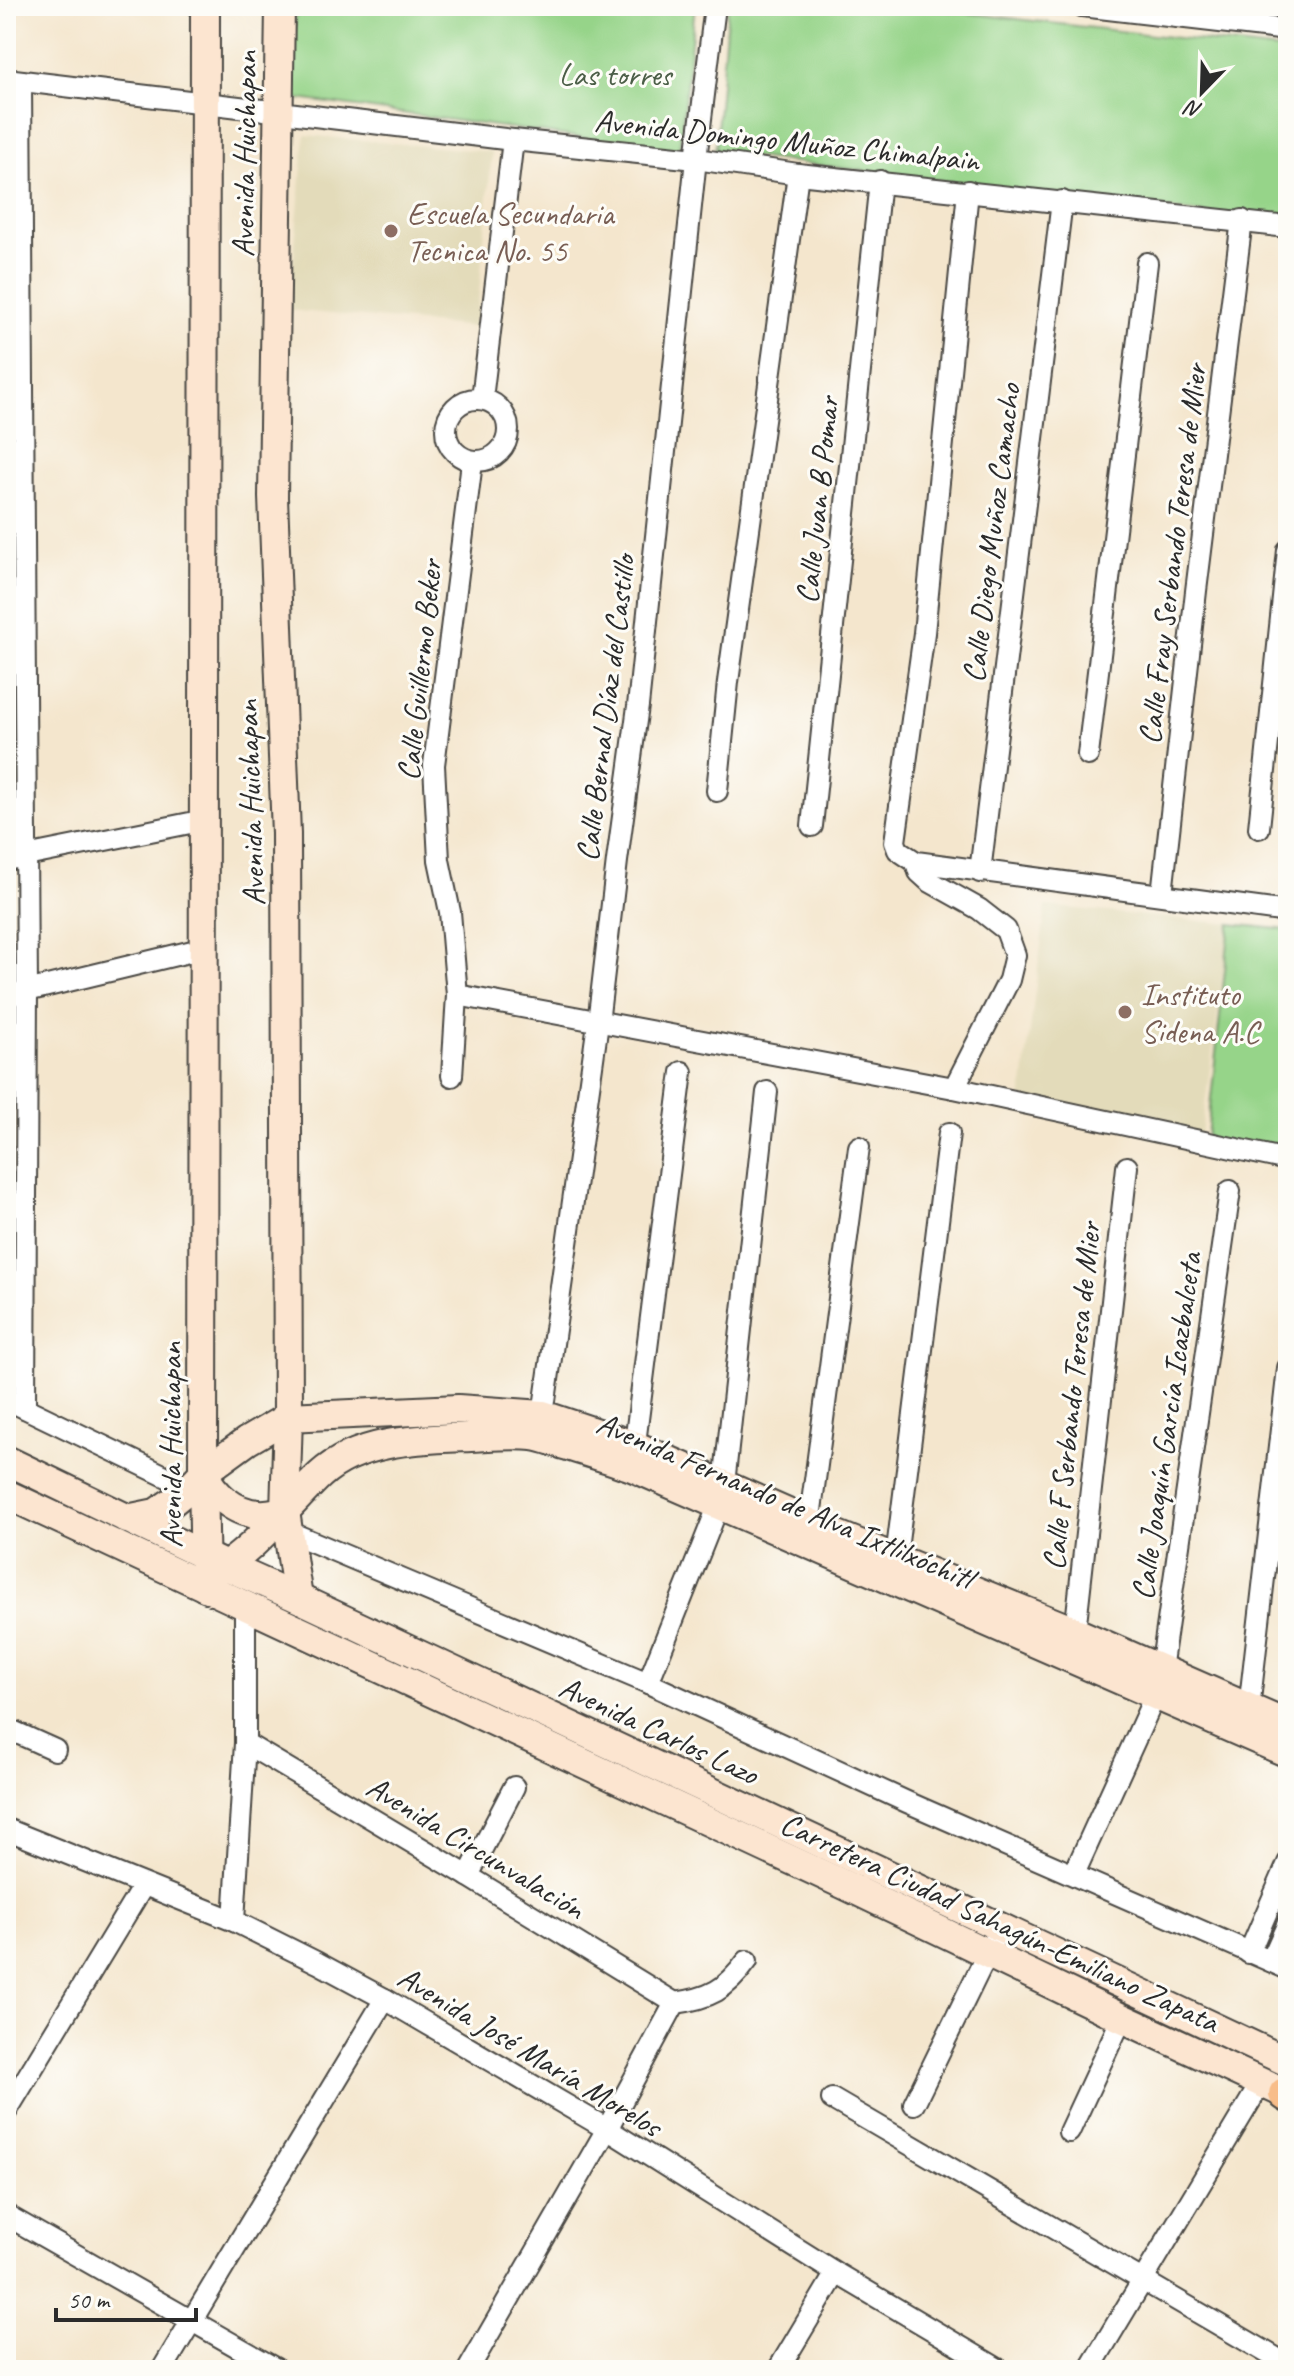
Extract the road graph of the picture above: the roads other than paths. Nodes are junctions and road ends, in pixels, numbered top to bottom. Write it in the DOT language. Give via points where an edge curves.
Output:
graph roads {
  1 [pos="205,6"];
  2 [pos="280,6"];
  3 [pos="715,6"];
  4 [pos="1082,6"];
  5 [pos="1143,9"];
  6 [pos="1221,14"];
  7 [pos="1288,30"];
  8 [pos="14,80"];
  9 [pos="205,102"];
  10 [pos="279,111"];
  11 [pos="513,140"];
  12 [pos="696,159"];
  13 [pos="798,174"];
  14 [pos="880,181"];
  15 [pos="968,191"];
  16 [pos="1062,201"];
  17 [pos="1242,220"];
  18 [pos="1288,227"];
  19 [pos="1147,263"];
  20 [pos="482,399"];
  21 [pos="472,462"];
  22 [pos="1288,550"];
  23 [pos="1088,755"];
  24 [pos="717,791"];
  25 [pos="205,820"];
  26 [pos="812,826"];
  27 [pos="1259,828"];
  28 [pos="16,858"];
  29 [pos="916,862"];
  30 [pos="980,872"];
  31 [pos="1162,894"];
  32 [pos="1288,912"];
  33 [pos="205,948"];
  34 [pos="27,989"];
  35 [pos="457,995"];
  36 [pos="6,996"];
  37 [pos="598,1023"];
  38 [pos="682,1072"];
  39 [pos="452,1076"];
  40 [pos="954,1088"];
  41 [pos="767,1092"];
  42 [pos="949,1133"];
  43 [pos="859,1147"];
  44 [pos="1288,1160"];
  45 [pos="1127,1167"];
  46 [pos="1230,1191"];
  47 [pos="1288,1368"];
  48 [pos="6,1399"];
  49 [pos="25,1408"];
  50 [pos="288,1417"];
  51 [pos="539,1426"];
  52 [pos="634,1456"];
  53 [pos="6,1460"];
  54 [pos="199,1488"];
  55 [pos="6,1494"];
  56 [pos="721,1495"];
  57 [pos="127,1519"];
  58 [pos="287,1528"];
  59 [pos="808,1534"];
  60 [pos="896,1558"];
  61 [pos="209,1565"];
  62 [pos="297,1590"];
  63 [pos="245,1605"];
  64 [pos="1075,1632"];
  65 [pos="648,1683"];
  66 [pos="1158,1683"];
  67 [pos="1246,1721"];
  68 [pos="1288,1725"];
  69 [pos="6,1728"];
  70 [pos="245,1743"];
  71 [pos="55,1750"];
  72 [pos="1288,1753"];
  73 [pos="514,1787"];
  74 [pos="6,1829"];
  75 [pos="1288,1863"];
  76 [pos="1074,1874"];
  77 [pos="468,1876"];
  78 [pos="143,1886"];
  79 [pos="234,1921"];
  80 [pos="1288,1923"];
  81 [pos="1001,1929"];
  82 [pos="986,1953"];
  83 [pos="1249,1953"];
  84 [pos="747,1961"];
  85 [pos="1279,1965"];
  86 [pos="385,1999"];
  87 [pos="675,2003"];
  88 [pos="1122,2018"];
  89 [pos="1286,2060"];
  90 [pos="1280,2092"];
  91 [pos="832,2099"];
  92 [pos="914,2104"];
  93 [pos="6,2112"];
  94 [pos="607,2129"];
  95 [pos="1069,2132"];
  96 [pos="6,2215"];
  97 [pos="836,2273"];
  98 [pos="1144,2281"];
  99 [pos="192,2320"];
  100 [pos="1288,2365"];
  101 [pos="162,2370"];
  102 [pos="278,2370"];
  103 [pos="468,2370"];
  104 [pos="778,2370"];
  105 [pos="1000,2370"];
  106 [pos="1089,2370"];
  1 -- 9 [label="street, Avenida Huichapan"];
  2 -- 10 [label="street, Avenida Huichapan"];
  3 -- 12 [label="street, Calle Bernal Díaz del Castillo"];
  4 -- 5 [label="street"];
  5 -- 6 [label="street"];
  6 -- 7 [label="street"];
  8 -- 9 [label="street, Avenida Domingo Muñoz Chimalpain"];
  8 -- 28 [label="street"];
  9 -- 10 [label="street, Avenida Domingo Muñoz Chimalpain"];
  9 -- 25 [label="street, Avenida Huichapan"];
  10 -- 11 [label="street, Avenida Domingo Muñoz Chimalpain"];
  10 -- 50 [label="street, Avenida Huichapan" via="273,497 286,834"];
  11 -- 12 [label="street, Avenida Domingo Muñoz Chimalpain"];
  11 -- 20 [label="street"];
  12 -- 13 [label="street, Avenida Domingo Muñoz Chimalpain"];
  12 -- 37 [label="street, Calle Bernal Díaz del Castillo" via="638,706"];
  13 -- 14 [label="street, Avenida Domingo Muñoz Chimalpain"];
  13 -- 24 [label="street, Calle Juan B Pomar"];
  14 -- 15 [label="street, Avenida Domingo Muñoz Chimalpain"];
  14 -- 26 [label="street, Calle Juan B Pomar"];
  15 -- 16 [label="street, Avenida Domingo Muñoz Chimalpain"];
  15 -- 29 [label="street, Calle Diego Muñoz Camacho" via="924,633 895,842"];
  16 -- 17 [label="street, Avenida Domingo Muñoz Chimalpain"];
  16 -- 30 [label="street, Calle Diego Muñoz Camacho"];
  17 -- 18 [label="street, Avenida Domingo Muñoz Chimalpain"];
  17 -- 31 [label="street, Calle Fray Serbando Teresa de Mier"];
  19 -- 23 [label="street, Calle Fray Serbando Teresa de Mier"];
  20 -- 21 [label="street" via="458,405 446,426 452,449"];
  20 -- 21 [label="street" via="502,412 508,435 496,456"];
  21 -- 35 [label="street, Calle Guillermo Beker" via="434,765 439,860 450,912"];
  22 -- 27 [label="street"];
  25 -- 28 [label="street"];
  25 -- 33 [label="street, Avenida Huichapan"];
  28 -- 34 [label="street"];
  29 -- 30 [label="street"];
  29 -- 40 [label="street" via="929,881 1006,930 1015,955 1009,980"];
  30 -- 31 [label="street"];
  31 -- 32 [label="street"];
  33 -- 34 [label="street"];
  33 -- 54 [label="street, Avenida Huichapan"];
  34 -- 36 [label="street"];
  34 -- 49 [label="street"];
  35 -- 37 [label="street"];
  35 -- 39 [label="street, Calle Guillermo Beker"];
  37 -- 40 [label="street"];
  37 -- 51 [label="street, Calle Bernal Díaz del Castillo"];
  38 -- 52 [label="street"];
  40 -- 44 [label="street"];
  41 -- 56 [label="street"];
  42 -- 60 [label="street"];
  43 -- 59 [label="street"];
  45 -- 64 [label="street, Calle F Serbando Teresa de Mier"];
  46 -- 66 [label="street, Calle Joaquín García Icazbalceta"];
  47 -- 67 [label="street"];
  48 -- 49 [label="street"];
  49 -- 54 [label="street"];
  50 -- 51 [label="street, Avenida Fernando de Alva Ixtlilxóchitl" via="458,1409"];
  50 -- 54 [label="street, Avenida Fernando de Alva Ixtlilxóchitl" via="247,1441"];
  50 -- 58 [label="street, Avenida Huichapan"];
  51 -- 52 [label="street, Avenida Fernando de Alva Ixtlilxóchitl"];
  51 -- 58 [label="street, Avenida Fernando de Alva Ixtlilxóchitl" via="507,1435 398,1442 361,1451 323,1473"];
  52 -- 56 [label="street, Avenida Fernando de Alva Ixtlilxóchitl"];
  53 -- 57 [label="street, Avenida Carlos Lazo"];
  54 -- 57 [label="street, Avenida Fernando de Alva Ixtlilxóchitl" via="156,1513"];
  54 -- 58 [label="street" via="210,1486 239,1509"];
  54 -- 61 [label="street, Avenida Huichapan"];
  55 -- 61 [label="street, Avenida Carlos Lazo" via="174,1573"];
  56 -- 59 [label="street, Avenida Fernando de Alva Ixtlilxóchitl"];
  56 -- 65 [label="street"];
  57 -- 61 [label="street, Avenida Carlos Lazo"];
  58 -- 61 [label="street, Avenida Fernando de Alva Ixtlilxóchitl"];
  58 -- 62 [label="street, Avenida Huichapan"];
  58 -- 65 [label="street"];
  59 -- 60 [label="street, Avenida Fernando de Alva Ixtlilxóchitl"];
  59 -- 66 [label="street, Avenida Fernando de Alva Ixtlilxóchitl"];
  60 -- 64 [label="street, Avenida Fernando de Alva Ixtlilxóchitl"];
  61 -- 62 [label="street, Avenida Carlos Lazo"];
  61 -- 63 [label="street, Carretera Ciudad Sahagún-Emiliano Zapata"];
  62 -- 81 [label="street, Avenida Carlos Lazo"];
  63 -- 70 [label="street"];
  63 -- 82 [label="street, Carretera Ciudad Sahagún-Emiliano Zapata"];
  64 -- 66 [label="street, Avenida Fernando de Alva Ixtlilxóchitl"];
  65 -- 76 [label="street"];
  66 -- 67 [label="street, Avenida Fernando de Alva Ixtlilxóchitl"];
  66 -- 76 [label="street, Calle Joaquín García Icazbalceta"];
  67 -- 68 [label="street, Avenida Fernando de Alva Ixtlilxóchitl"];
  67 -- 72 [label="street, Avenida Fernando de Alva Ixtlilxóchitl"];
  69 -- 71 [label="street"];
  70 -- 77 [label="street, Avenida Circunvalación"];
  70 -- 79 [label="street"];
  73 -- 77 [label="street"];
  74 -- 78 [label="street, Avenida José María Morelos"];
  75 -- 83 [label="street"];
  76 -- 83 [label="street"];
  77 -- 87 [label="street, Avenida Circunvalación"];
  78 -- 79 [label="street, Avenida José María Morelos"];
  78 -- 93 [label="street"];
  79 -- 86 [label="street, Avenida José María Morelos"];
  80 -- 85 [label="street"];
  81 -- 82 [label="street"];
  81 -- 89 [label="street, Avenida Carlos Lazo"];
  82 -- 88 [label="street, Carretera Ciudad Sahagún-Emiliano Zapata"];
  82 -- 92 [label="street"];
  83 -- 85 [label="street"];
  84 -- 87 [label="street" via="725,1988"];
  86 -- 94 [label="street, Avenida José María Morelos"];
  86 -- 99 [label="street"];
  87 -- 94 [label="street"];
  88 -- 90 [label="street, Carretera Ciudad Sahagún-Emiliano Zapata"];
  88 -- 95 [label="street"];
  90 -- 98 [label="street"];
  91 -- 98 [label="street"];
  94 -- 97 [label="street, Avenida José María Morelos"];
  94 -- 103 [label="street"];
  96 -- 99 [label="street"];
  97 -- 104 [label="street"];
  97 -- 105 [label="street, Avenida José María Morelos"];
  98 -- 100 [label="street"];
  98 -- 106 [label="street"];
  99 -- 101 [label="street"];
  99 -- 102 [label="street"];
}
